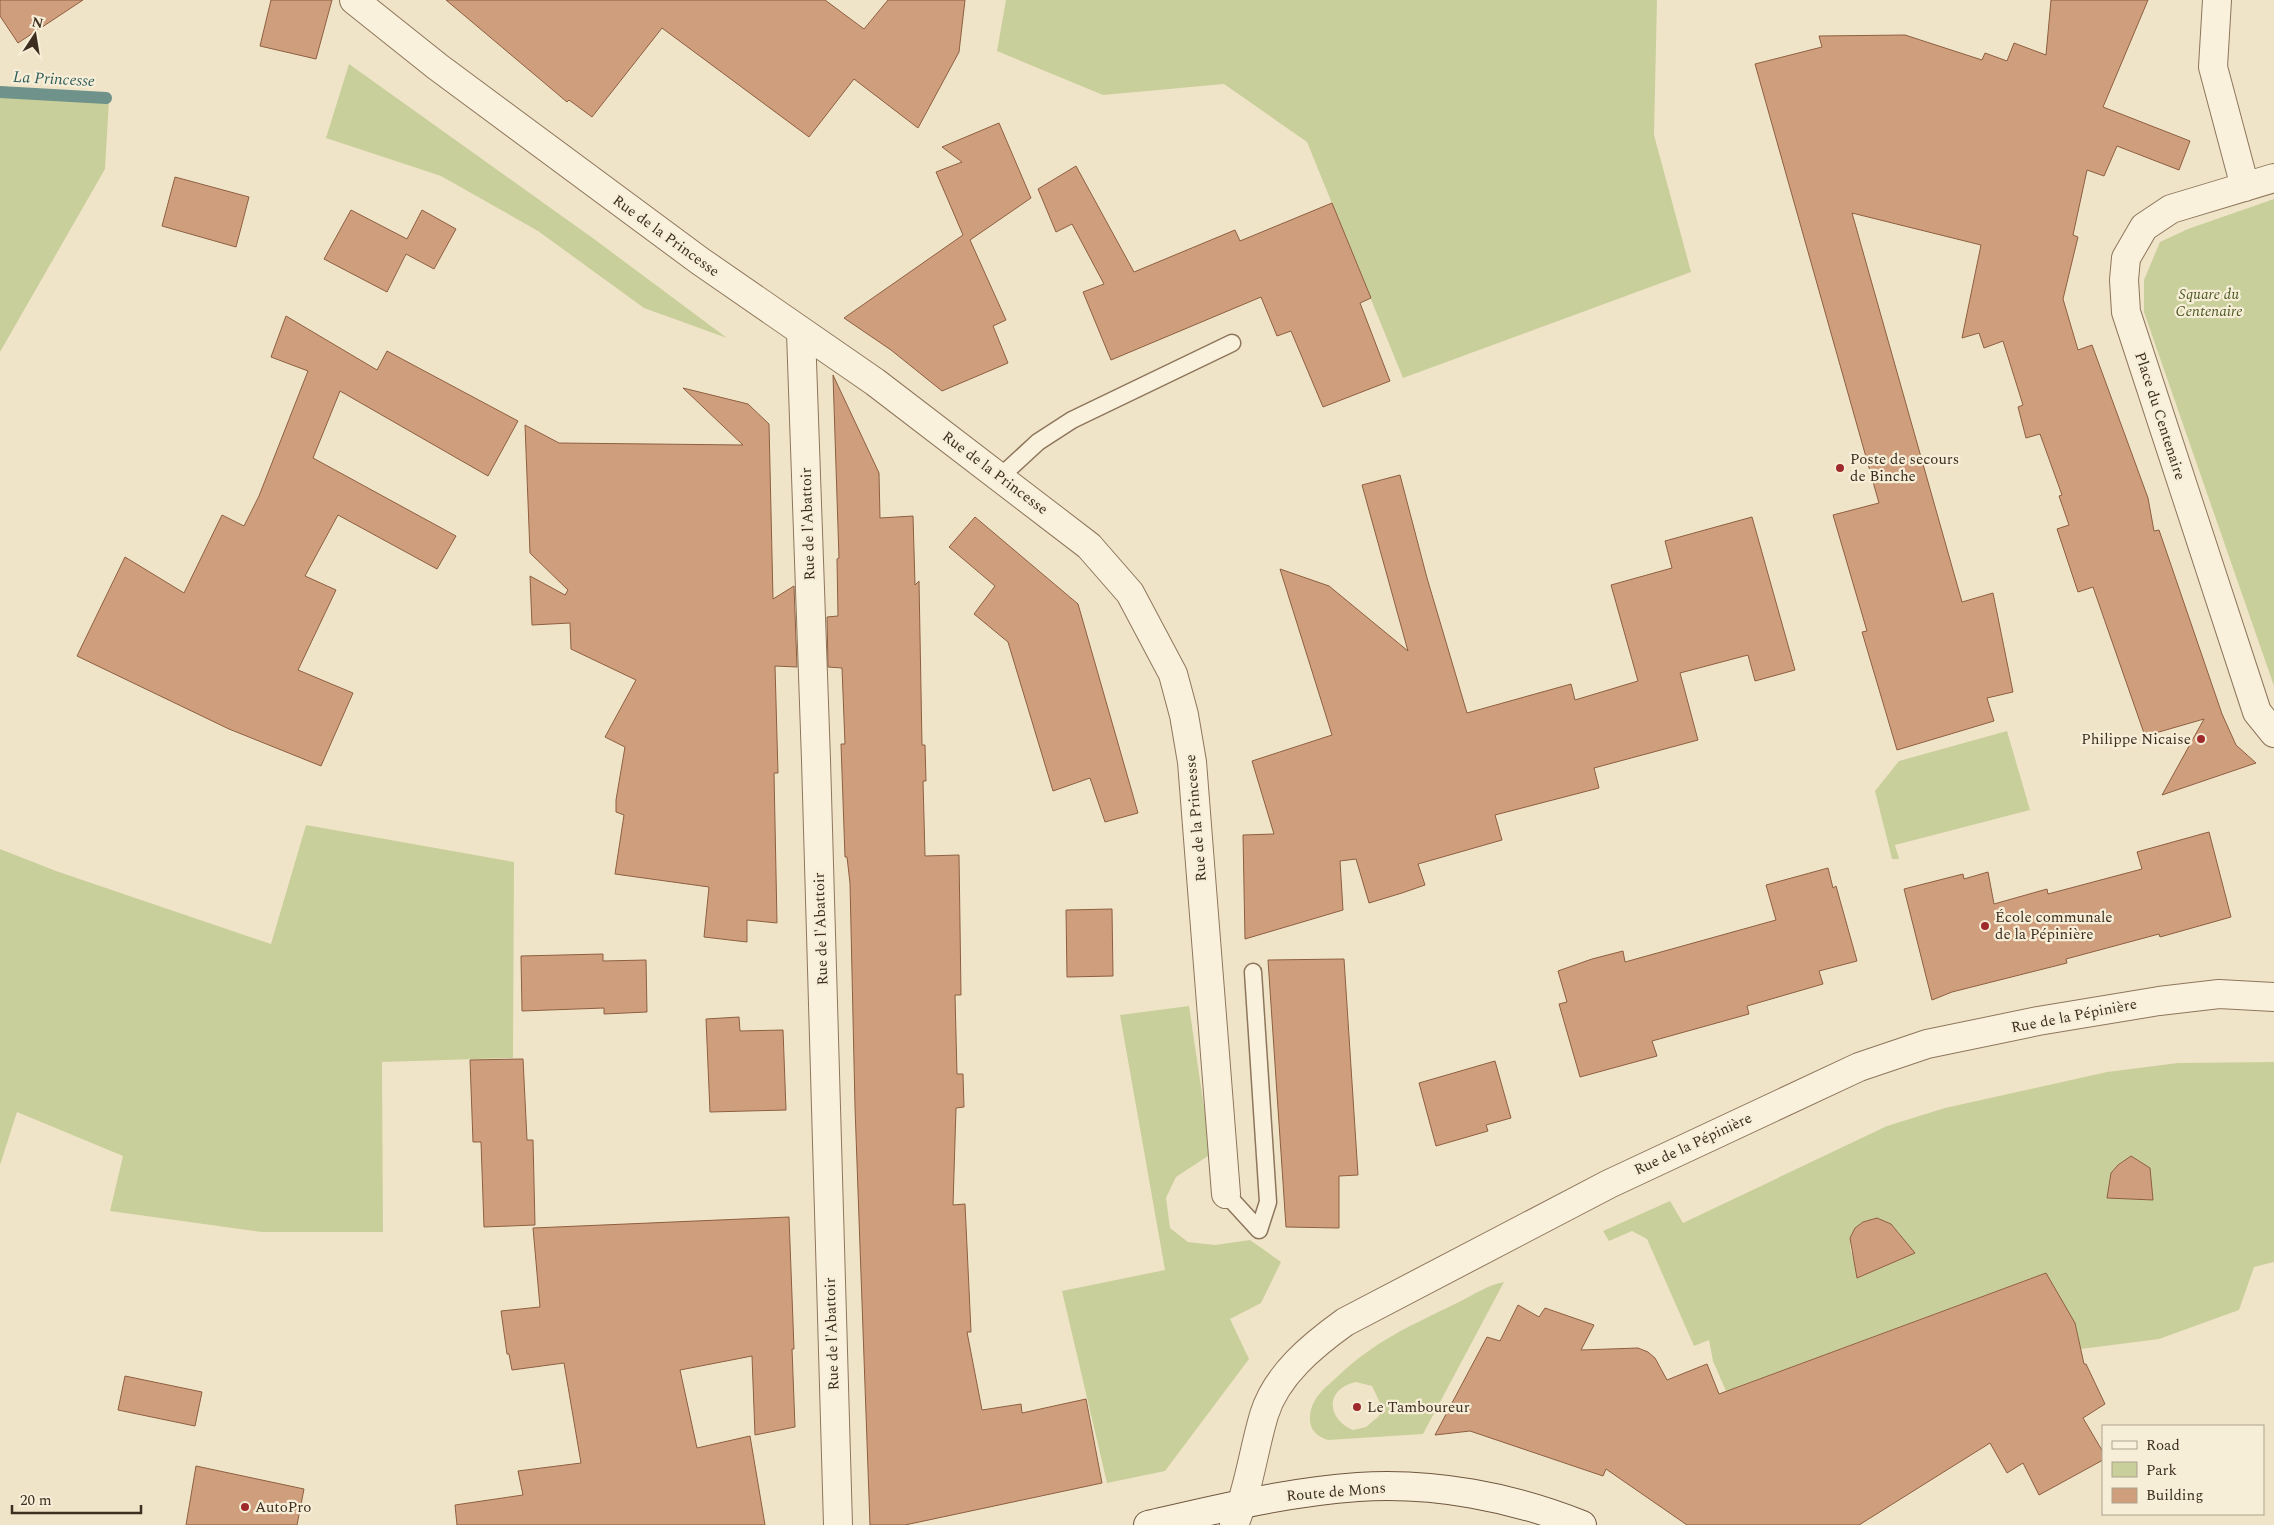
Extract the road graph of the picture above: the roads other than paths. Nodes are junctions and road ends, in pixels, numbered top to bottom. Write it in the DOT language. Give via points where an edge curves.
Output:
graph roads {
  1 [pos="354,0"];
  2 [pos="2217,0"];
  3 [pos="2274,178"];
  4 [pos="2245,187"];
  5 [pos="801,333"];
  6 [pos="1232,343"];
  7 [pos="1000,477"];
  8 [pos="2274,733"];
  9 [pos="1253,972"];
  10 [pos="2274,997"];
  11 [pos="1226,1194"];
  12 [pos="1239,1514"];
  13 [pos="838,1525"];
  14 [pos="1148,1525"];
  15 [pos="1582,1525"];
  1 -- 5 [label="street, Rue de la Princesse" via="438,67"];
  2 -- 4 [label="street" via="2213,67"];
  3 -- 4 [label="street, Place du Centenaire"];
  4 -- 8 [label="street, Place du Centenaire" via="2171,210 2144,227 2126,258 2126,312 2257,712"];
  5 -- 7 [label="street, Rue de la Princesse" via="875,382"];
  5 -- 13 [label="street, Rue de l'Abattoir"];
  6 -- 7 [label="lane" via="1072,420 1038,442"];
  7 -- 11 [label="street, Rue de la Princesse" via="1089,546 1130,593 1173,674 1192,762"];
  9 -- 11 [label="lane" via="1268,1202 1259,1230"];
  10 -- 12 [label="street, Rue de la Pépinière" via="2219,994 2159,1001 1926,1044 1851,1071 1609,1184 1345,1322 1314,1345 1284,1377 1264,1413"];
  12 -- 14 [label="street, Route de Mons"];
  12 -- 15 [label="street, Route de Mons" via="1358,1487 1412,1487 1461,1492 1522,1504"];
}
